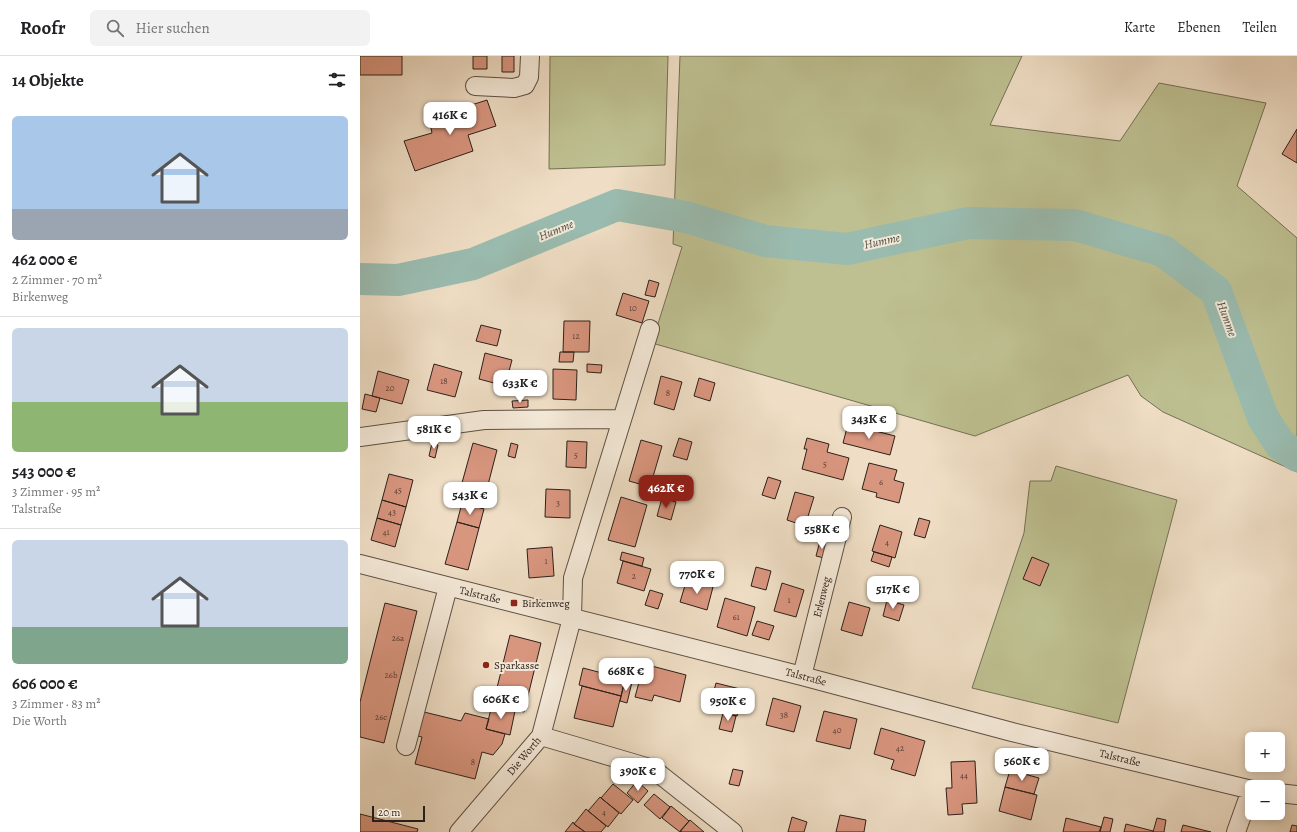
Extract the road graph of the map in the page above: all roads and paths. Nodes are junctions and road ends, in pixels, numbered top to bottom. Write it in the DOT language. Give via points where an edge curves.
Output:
graph roads {
  1 [pos="530,56"];
  2 [pos="475,86"];
  3 [pos="650,329"];
  4 [pos="621,419"];
  5 [pos="360,436"];
  6 [pos="842,517"];
  7 [pos="360,564"];
  8 [pos="448,587"];
  9 [pos="572,618"];
  10 [pos="802,676"];
  11 [pos="541,736"];
  12 [pos="406,746"];
  13 [pos="1245,789"];
  14 [pos="1285,794"];
  15 [pos="1297,795"];
  16 [pos="1245,807"];
  17 [pos="458,832"];
  18 [pos="733,832"];
  19 [pos="1236,832"];
  1 -- 2 [label="street" via="525,85 514,88"];
  3 -- 4 [label="street"];
  4 -- 5 [label="street" via="484,420"];
  4 -- 9 [label="street" via="572,578"];
  6 -- 10 [label="street, Erlenweg"];
  7 -- 8 [label="street, Talstraße"];
  8 -- 9 [label="street, Talstraße"];
  8 -- 12 [label="street"];
  9 -- 10 [label="street, Talstraße"];
  9 -- 11 [label="street, Die Worth"];
  10 -- 13 [label="street, Talstraße" via="1005,730"];
  11 -- 17 [label="street, Die Worth"];
  11 -- 18 [label="street" via="653,769"];
  14 -- 15 [label="street"];
  16 -- 19 [label="street"];
}
